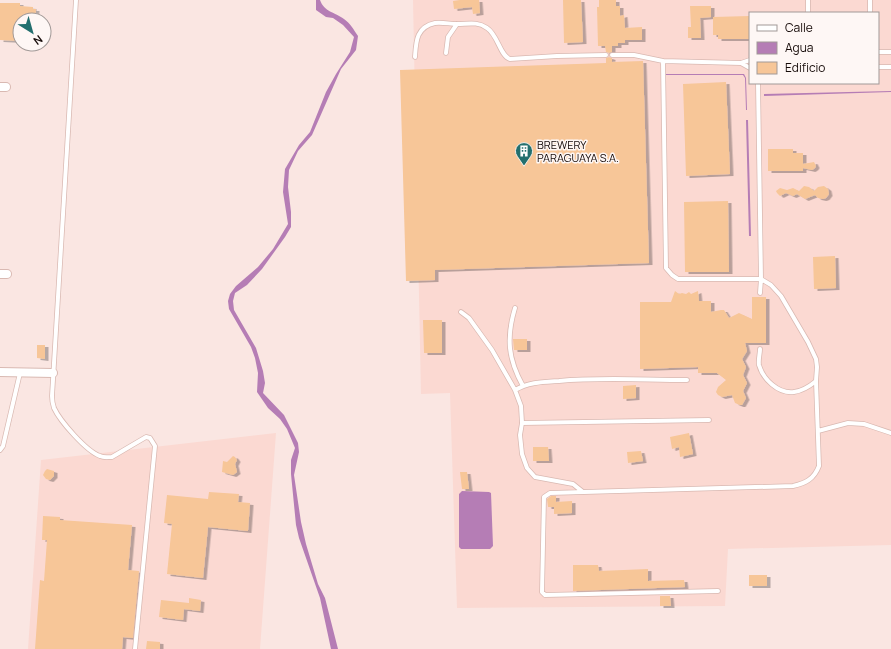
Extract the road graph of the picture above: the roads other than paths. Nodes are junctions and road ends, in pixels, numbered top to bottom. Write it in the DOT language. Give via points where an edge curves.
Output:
graph roads {
  1 [pos="76,0"];
  2 [pos="808,0"];
  3 [pos="870,0"];
  4 [pos="808,12"];
  5 [pos="870,12"];
  6 [pos="457,24"];
  7 [pos="879,52"];
  8 [pos="891,52"];
  9 [pos="446,54"];
  10 [pos="606,55"];
  11 [pos="612,55"];
  12 [pos="415,57"];
  13 [pos="749,60"];
  14 [pos="663,61"];
  15 [pos="742,63"];
  16 [pos="749,67"];
  17 [pos="879,67"];
  18 [pos="891,67"];
  19 [pos="758,84"];
  20 [pos="761,279"];
  21 [pos="760,293"];
  22 [pos="515,308"];
  23 [pos="462,312"];
  24 [pos="760,349"];
  25 [pos="0,372"];
  26 [pos="20,372"];
  27 [pos="53,373"];
  28 [pos="687,380"];
  29 [pos="816,381"];
  30 [pos="523,386"];
  31 [pos="515,390"];
  32 [pos="709,420"];
  33 [pos="522,423"];
  34 [pos="818,431"];
  35 [pos="891,433"];
  36 [pos="0,450"];
  37 [pos="583,492"];
  38 [pos="718,592"];
  39 [pos="135,649"];
  1 -- 27 [label="lane"];
  2 -- 4 [label="lane"];
  3 -- 5 [label="lane"];
  6 -- 9 [label="lane" via="448,37"];
  6 -- 10 [label="lane" via="475,23 487,28 494,34 505,56 510,59"];
  6 -- 12 [label="lane" via="435,23 422,31 417,38"];
  7 -- 8 [label="lane"];
  11 -- 14 [label="lane" via="634,55"];
  13 -- 15 [label="lane"];
  14 -- 15 [label="lane"];
  14 -- 20 [label="lane" via="666,268 678,279"];
  15 -- 16 [label="lane"];
  17 -- 18 [label="lane"];
  19 -- 20 [label="lane"];
  20 -- 21 [label="lane"];
  20 -- 29 [label="lane" via="781,296 808,342 816,359"];
  22 -- 30 [label="lane" via="510,324 510,355"];
  23 -- 31 [label="lane" via="492,350"];
  24 -- 29 [label="lane" via="759,364 767,380 774,386 793,393"];
  25 -- 26 [label="street"];
  26 -- 27 [label="street"];
  26 -- 36 [label="lane"];
  27 -- 39 [label="lane" via="54,407 76,437 90,450 99,456 112,457 146,437 150,438 155,446"];
  28 -- 30 [label="lane" via="583,379"];
  29 -- 34 [label="lane"];
  30 -- 31 [label="lane"];
  31 -- 33 [label="lane" via="521,406"];
  32 -- 33 [label="lane"];
  33 -- 37 [label="lane" via="522,454 530,473 546,480 573,484"];
  34 -- 35 [label="lane" via="848,423 864,424"];
  34 -- 37 [label="lane" via="819,466 817,473 805,483 793,486"];
  37 -- 38 [label="lane" via="550,493 544,497 542,592 548,596"];
}
